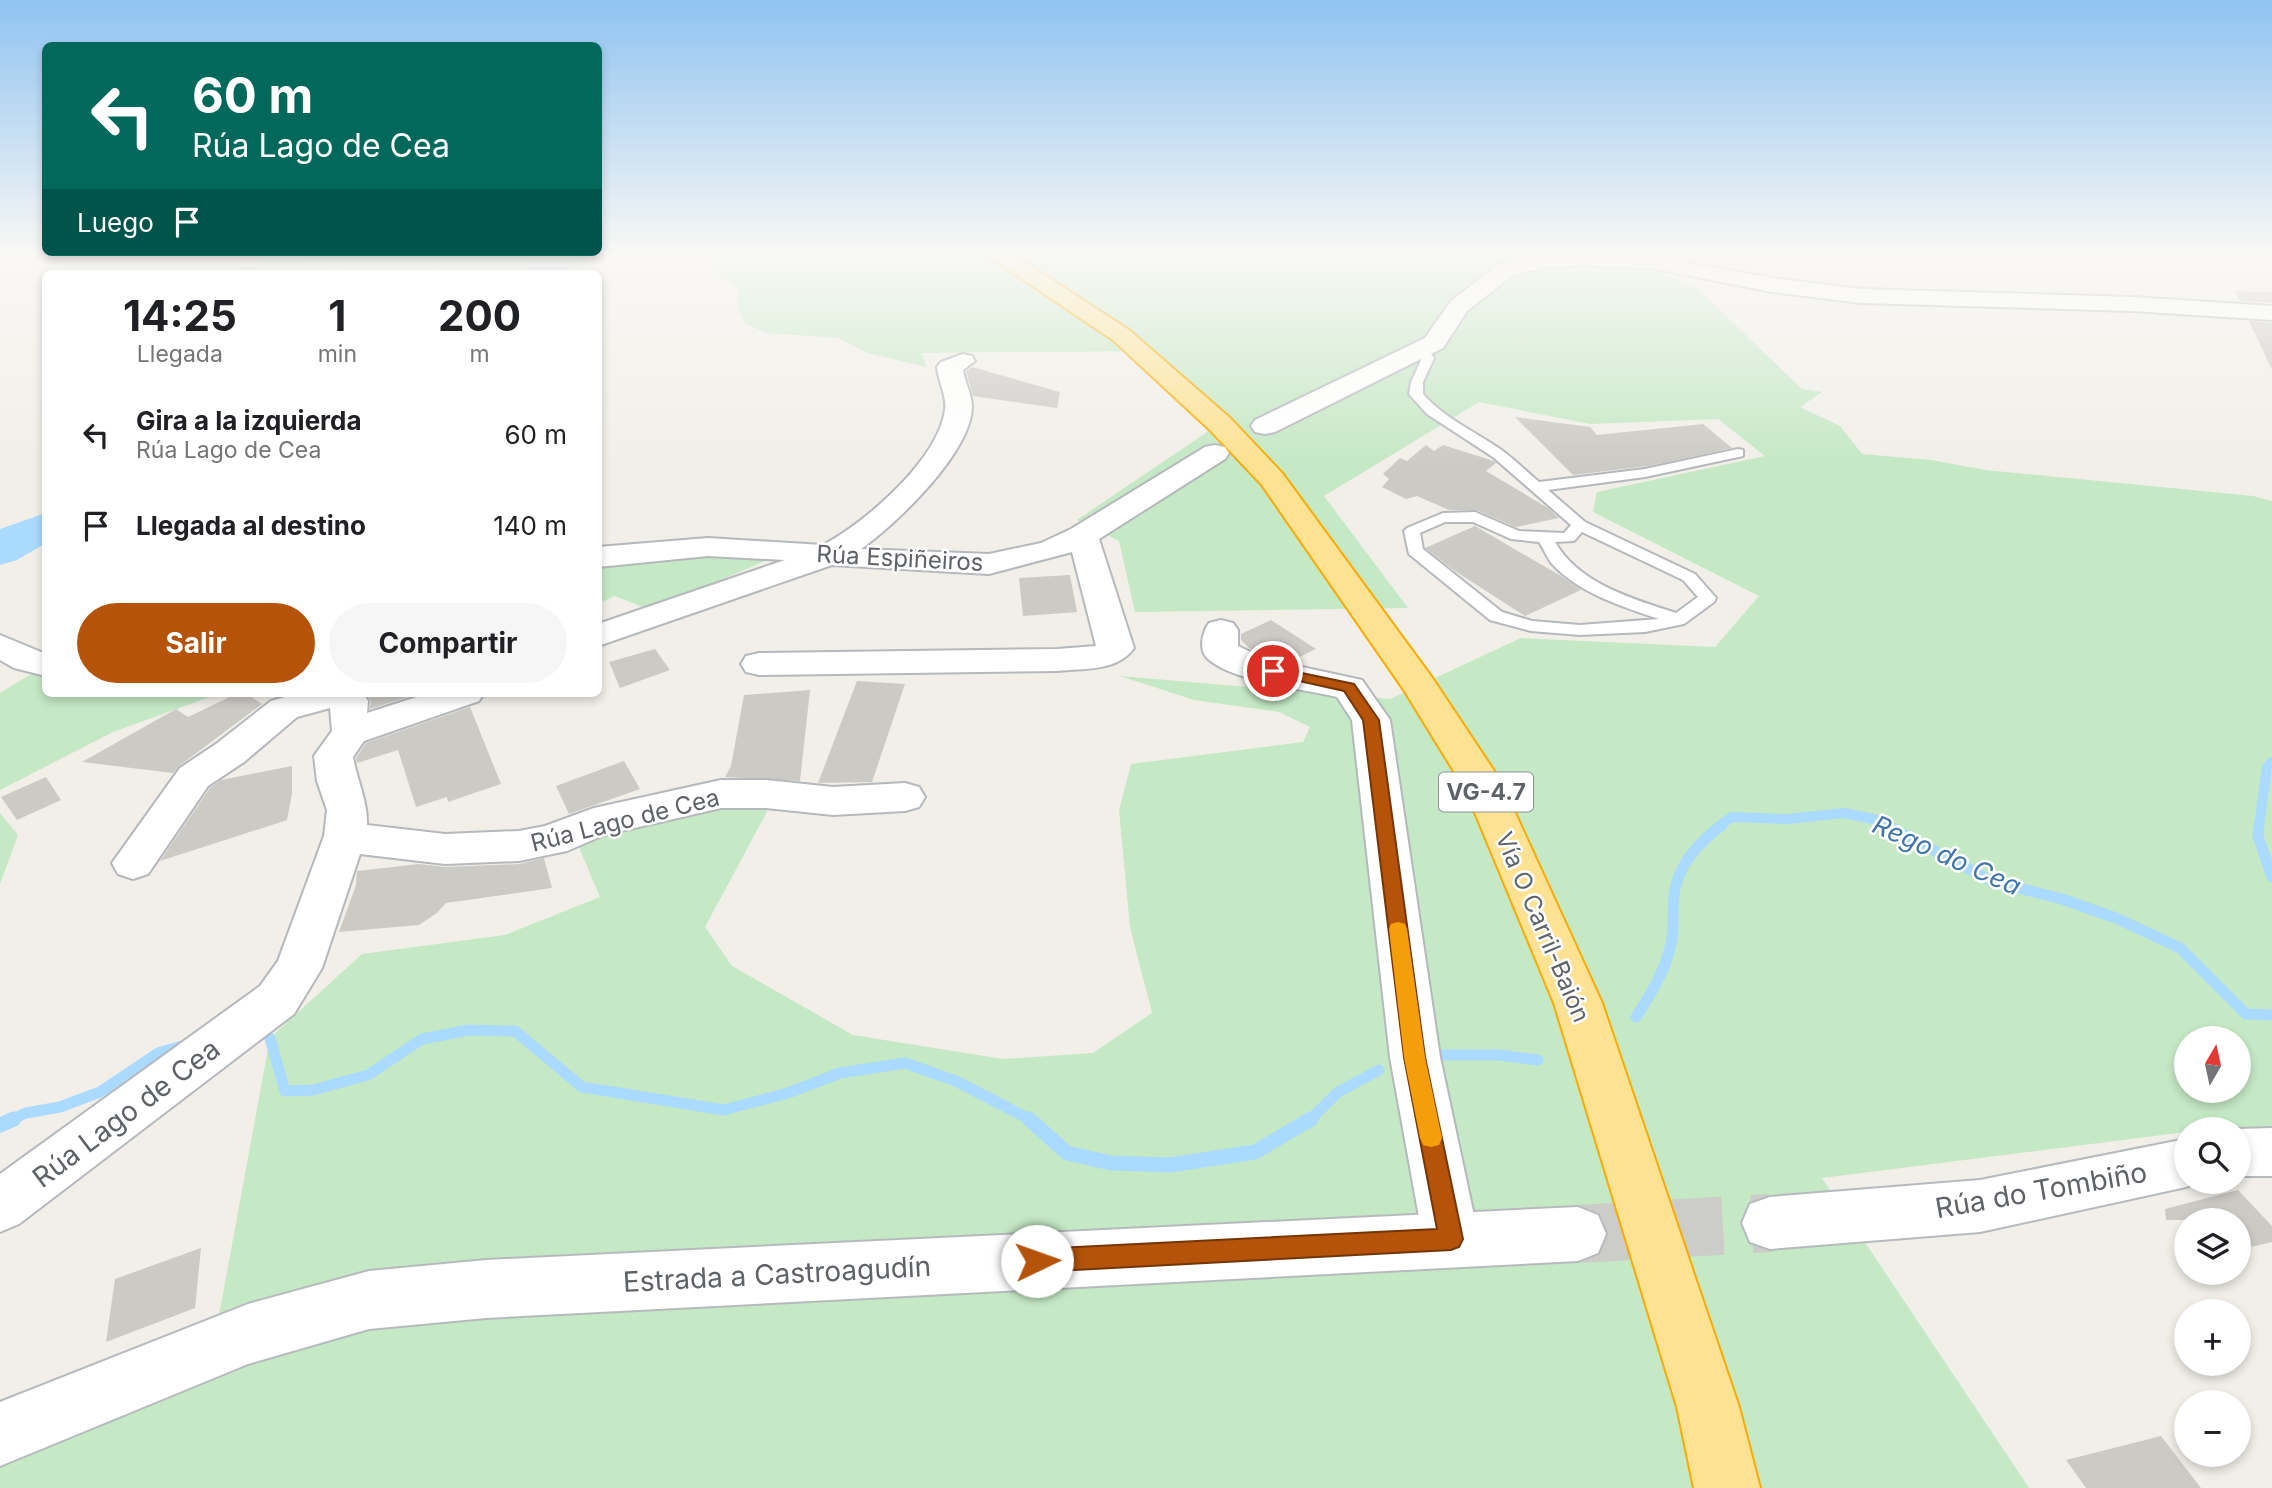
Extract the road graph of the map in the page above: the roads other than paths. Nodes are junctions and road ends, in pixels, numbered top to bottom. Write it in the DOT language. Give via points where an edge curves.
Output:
graph roads {
  1 [pos="1104,323"];
  2 [pos="1447,323"];
  3 [pos="1421,349"];
  4 [pos="963,361"];
  5 [pos="1265,426"];
  6 [pos="1215,453"];
  7 [pos="1738,453"];
  8 [pos="1537,487"];
  9 [pos="1580,525"];
  10 [pos="1082,536"];
  11 [pos="1545,539"];
  12 [pos="828,555"];
  13 [pos="602,557"];
  14 [pos="1678,620"];
  15 [pos="1221,630"];
  16 [pos="602,634"];
  17 [pos="0,646"];
  18 [pos="42,664"];
  19 [pos="759,664"];
  20 [pos="328,697"];
  21 [pos="340,697"];
  22 [pos="454,697"];
  23 [pos="351,732"];
  24 [pos="905,797"];
  25 [pos="345,836"];
  26 [pos="133,863"];
  27 [pos="2251,1152"];
  28 [pos="2272,1152"];
  29 [pos="2174,1166"];
  30 [pos="0,1206"];
  31 [pos="1770,1223"];
  32 [pos="1578,1234"];
  33 [pos="1451,1239"];
  34 [pos="0,1434"];
  35 [pos="1727,1488"];
  1 -- 35 [label="highway, Vía O Carril-Baión / VG-4.7" via="1220,424 1272,480 1420,687 1486,790 1578,1003 1708,1407"];
  2 -- 3 [label="street" via="1434,343"];
  3 -- 5 [label="street"];
  3 -- 8 [label="lane" via="1428,358 1416,394 1427,410 1501,456"];
  4 -- 12 [label="street" via="950,367 960,398 958,412 948,441 931,466 894,506"];
  6 -- 10 [label="street, Rúa Espiñeiros"];
  7 -- 8 [label="lane" via="1645,473"];
  8 -- 9 [label="lane"];
  9 -- 11 [label="lane" via="1568,538"];
  9 -- 14 [label="lane" via="1689,577 1708,598"];
  10 -- 12 [label="street, Rúa Espiñeiros" via="1051,550 989,564"];
  10 -- 19 [label="street" via="1115,648 1105,656"];
  11 -- 14 [label="lane" via="1557,561 1584,579 1626,602"];
  11 -- 14 [label="lane" via="1516,536 1475,517 1443,518 1412,531 1415,551 1496,617 1531,626 1580,630 1645,627"];
  12 -- 13 [label="street, Rúa Espiñeiros" via="708,547"];
  12 -- 16 [label="street"];
  15 -- 33 [label="street" via="1220,651 1254,668 1349,688 1371,720 1415,1057"];
  17 -- 18 [label="street"];
  20 -- 26 [label="street" via="284,709 194,777"];
  21 -- 23 [label="street" via="349,701"];
  22 -- 23 [label="street"];
  23 -- 25 [label="street, Rúa Lago de Cea" via="333,756 347,810"];
  24 -- 25 [label="street, Rúa Lago de Cea" via="833,801 721,794 594,823 519,846 444,849"];
  25 -- 30 [label="street, Rúa Lago de Cea" via="299,968 277,1000"];
  27 -- 28 [label="street"];
  29 -- 31 [label="street, Rúa do Tombiño" via="1980,1206"];
  32 -- 33 [label="street, Estrada a Castroagudín"];
  33 -- 34 [label="street, Estrada a Castroagudín" via="486,1289 369,1300 248,1334"];
}
